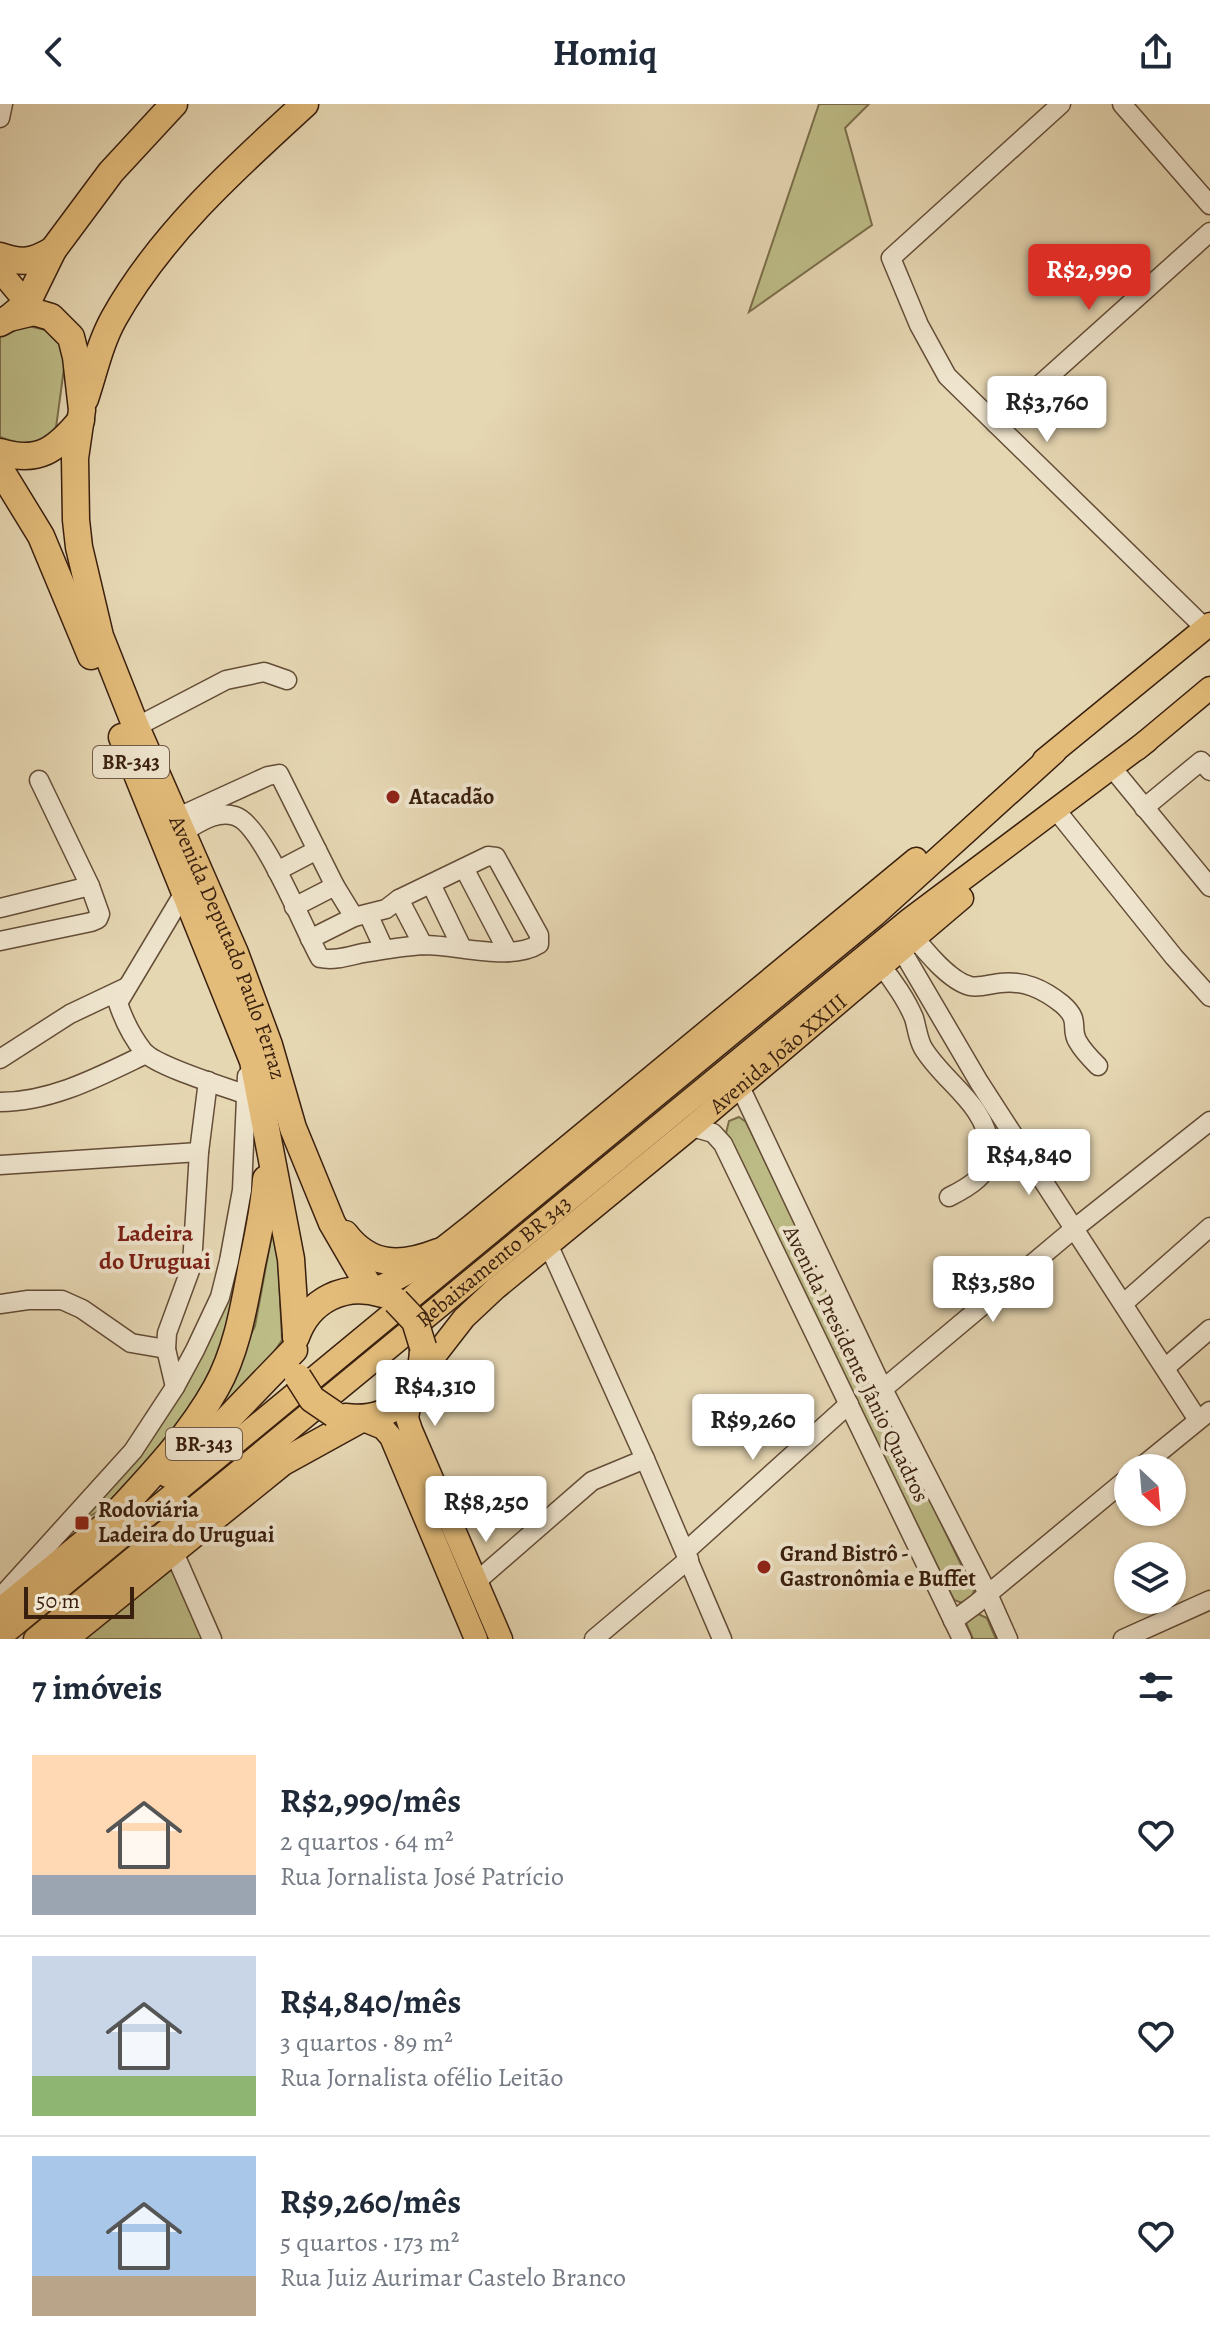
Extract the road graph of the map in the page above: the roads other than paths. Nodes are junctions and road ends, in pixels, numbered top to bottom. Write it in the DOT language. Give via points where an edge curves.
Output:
graph roads {
  1 [pos="3,104"];
  2 [pos="174,104"];
  3 [pos="305,104"];
  4 [pos="1061,104"];
  5 [pos="1122,104"];
  6 [pos="0,118"];
  7 [pos="1210,205"];
  8 [pos="1210,232"];
  9 [pos="53,250"];
  10 [pos="0,256"];
  11 [pos="0,271"];
  12 [pos="17,314"];
  13 [pos="82,415"];
  14 [pos="996,424"];
  15 [pos="0,452"];
  16 [pos="0,469"];
  17 [pos="1208,626"];
  18 [pos="287,680"];
  19 [pos="1210,688"];
  20 [pos="136,727"];
  21 [pos="1147,741"];
  22 [pos="1055,752"];
  23 [pos="1113,769"];
  24 [pos="1210,771"];
  25 [pos="39,780"];
  26 [pos="1144,808"];
  27 [pos="1060,815"];
  28 [pos="180,825"];
  29 [pos="317,850"];
  30 [pos="464,868"];
  31 [pos="277,871"];
  32 [pos="431,884"];
  33 [pos="90,886"];
  34 [pos="335,886"];
  35 [pos="1210,887"];
  36 [pos="185,891"];
  37 [pos="399,899"];
  38 [pos="294,907"];
  39 [pos="0,908"];
  40 [pos="361,916"];
  41 [pos="310,939"];
  42 [pos="0,941"];
  43 [pos="908,943"];
  44 [pos="423,945"];
  45 [pos="462,948"];
  46 [pos="384,949"];
  47 [pos="508,952"];
  48 [pos="881,966"];
  49 [pos="127,987"];
  50 [pos="1210,997"];
  51 [pos="248,1046"];
  52 [pos="146,1054"];
  53 [pos="0,1059"];
  54 [pos="696,1064"];
  55 [pos="1098,1066"];
  56 [pos="737,1075"];
  57 [pos="208,1081"];
  58 [pos="247,1095"];
  59 [pos="0,1102"];
  60 [pos="1210,1121"];
  61 [pos="692,1127"];
  62 [pos="293,1128"];
  63 [pos="268,1140"];
  64 [pos="199,1152"];
  65 [pos="0,1165"];
  66 [pos="949,1197"];
  67 [pos="1210,1227"];
  68 [pos="1075,1228"];
  69 [pos="548,1244"];
  70 [pos="438,1252"];
  71 [pos="371,1290"];
  72 [pos="1124,1303"];
  73 [pos="0,1304"];
  74 [pos="1210,1329"];
  75 [pos="295,1342"];
  76 [pos="166,1349"];
  77 [pos="1165,1368"];
  78 [pos="416,1383"];
  79 [pos="175,1387"];
  80 [pos="883,1389"];
  81 [pos="849,1404"];
  82 [pos="1204,1415"];
  83 [pos="361,1419"];
  84 [pos="1157,1454"];
  85 [pos="645,1459"];
  86 [pos="1114,1490"];
  87 [pos="104,1527"];
  88 [pos="173,1550"];
  89 [pos="687,1555"];
  90 [pos="480,1588"];
  91 [pos="988,1594"];
  92 [pos="460,1597"];
  93 [pos="0,1598"];
  94 [pos="1210,1600"];
  95 [pos="0,1612"];
  96 [pos="953,1621"];
  97 [pos="0,1637"];
  98 [pos="35,1639"];
  99 [pos="64,1639"];
  100 [pos="212,1639"];
  101 [pos="476,1639"];
  102 [pos="501,1639"];
  103 [pos="594,1639"];
  104 [pos="722,1639"];
  105 [pos="962,1639"];
  106 [pos="1008,1639"];
  107 [pos="1123,1639"];
  1 -- 6 [label="street"];
  2 -- 9 [label="highway" via="111,172"];
  3 -- 13 [label="highway, Avenida Deputado Paulo Ferraz / BR-343" via="187,218 147,267 113,319"];
  4 -- 14 [label="street" via="891,258 935,358"];
  5 -- 7 [label="street"];
  8 -- 14 [label="street"];
  9 -- 10 [label="highway" via="19,262"];
  9 -- 12 [label="highway"];
  11 -- 12 [label="main road"];
  12 -- 13 [label="highway, Avenida Deputado Paulo Ferraz / BR-343" via="51,317 71,337"];
  13 -- 15 [label="highway" via="51,450 21,456"];
  13 -- 20 [label="highway, Avenida Deputado Paulo Ferraz / BR-343" via="75,458 79,547 100,636"];
  14 -- 17 [label="street"];
  16 -- 36 [label="highway, Avenida Deputado Paulo Ferraz / BR-343" via="48,550"];
  17 -- 22 [label="main road, Avenida João XXIII"];
  18 -- 20 [label="street" via="264,672 226,680"];
  19 -- 21 [label="main road, Avenida João XXIII"];
  20 -- 28 [label="highway, Avenida Deputado Paulo Ferraz / BR-343"];
  21 -- 23 [label="main road, Avenida João XXIII"];
  21 -- 56 [label="main road, Avenida João XXIII" via="910,919"];
  22 -- 54 [label="main road, Avenida João XXIII" via="875,915"];
  22 -- 70 [label="main road, Avenida João XXIII" via="912,862"];
  23 -- 26 [label="street"];
  23 -- 27 [label="main road, Avenida João XXIII"];
  24 -- 26 [label="street" via="1201,761"];
  25 -- 33 [label="street"];
  26 -- 35 [label="street"];
  27 -- 43 [label="main road, Avenida João XXIII"];
  27 -- 50 [label="street"];
  28 -- 29 [label="street" via="276,773"];
  28 -- 31 [label="street" via="218,815 245,819"];
  28 -- 62 [label="highway, Avenida Deputado Paulo Ferraz / BR-343" via="235,953"];
  29 -- 31 [label="street"];
  29 -- 34 [label="street"];
  30 -- 32 [label="street"];
  30 -- 47 [label="street"];
  30 -- 47 [label="street" via="496,857 539,935 539,944 529,950"];
  31 -- 38 [label="street"];
  32 -- 37 [label="street"];
  32 -- 45 [label="street"];
  33 -- 39 [label="street"];
  33 -- 42 [label="street" via="98,919"];
  34 -- 38 [label="street"];
  34 -- 40 [label="street"];
  36 -- 49 [label="street"];
  36 -- 51 [label="highway, Avenida Deputado Paulo Ferraz / BR-343"];
  37 -- 40 [label="street"];
  37 -- 44 [label="street"];
  38 -- 41 [label="street"];
  40 -- 41 [label="street"];
  40 -- 46 [label="street"];
  41 -- 46 [label="street" via="320,958 330,960"];
  43 -- 48 [label="main road, Avenida João XXIII"];
  43 -- 55 [label="street" via="968,985 1017,981 1060,1003 1071,1013 1078,1043"];
  43 -- 68 [label="street" via="979,1082"];
  44 -- 45 [label="street"];
  44 -- 46 [label="street"];
  45 -- 47 [label="street"];
  48 -- 56 [label="main road, Avenida João XXIII"];
  48 -- 66 [label="street" via="913,1016 922,1046 978,1111 989,1137 990,1160 983,1174"];
  49 -- 52 [label="street" via="118,1003"];
  49 -- 53 [label="street" via="70,1014"];
  51 -- 58 [label="street, Avenida Deputado Paulo Ferraz"];
  51 -- 63 [label="highway, Avenida Deputado Paulo Ferraz / BR-343"];
  52 -- 57 [label="street"];
  52 -- 59 [label="street" via="64,1090"];
  54 -- 97 [label="main road, Rebaixamento BR 343"];
  56 -- 61 [label="main road, Avenida João XXIII"];
  56 -- 80 [label="street, Avenida Presidente Jânio Quadros"];
  56 -- 98 [label="main road, Rebaixamento BR 343"];
  57 -- 58 [label="street"];
  57 -- 64 [label="street"];
  58 -- 79 [label="street, Avenida Deputado Paulo Ferraz" via="242,1190 220,1297"];
  60 -- 68 [label="street"];
  61 -- 69 [label="main road, Avenida João XXIII"];
  61 -- 81 [label="street, Avenida Presidente Jânio Quadros" via="713,1133 723,1144"];
  62 -- 70 [label="highway" via="348,1238 389,1263"];
  62 -- 71 [label="highway, Avenida Deputado Paulo Ferraz / BR-343" via="332,1223"];
  63 -- 75 [label="highway, Avenida Deputado Paulo Ferraz / BR-343" via="291,1259"];
  63 -- 87 [label="highway" via="264,1207 243,1313 218,1386 168,1457"];
  64 -- 65 [label="street"];
  64 -- 76 [label="street" via="192,1265"];
  67 -- 72 [label="street"];
  68 -- 72 [label="street"];
  68 -- 80 [label="street"];
  69 -- 78 [label="main road, Avenida João XXIII" via="464,1318"];
  69 -- 85 [label="street"];
  70 -- 71 [label="main road, Avenida João XXIII"];
  71 -- 75 [label="highway, BR-343" via="334,1294 318,1304"];
  71 -- 78 [label="highway, bridge" via="396,1301 415,1321 423,1347"];
  72 -- 77 [label="street"];
  73 -- 76 [label="street" via="62,1300 131,1343"];
  74 -- 77 [label="street"];
  75 -- 83 [label="highway, BR-343, bridge" via="298,1377 312,1399 334,1414"];
  75 -- 87 [label="highway, BR-343" via="195,1452"];
  76 -- 79 [label="street"];
  77 -- 82 [label="street"];
  78 -- 83 [label="highway, BR-343" via="398,1405"];
  78 -- 90 [label="main road" via="407,1418"];
  79 -- 93 [label="street, Avenida Deputado Paulo Ferraz" via="133,1451"];
  80 -- 91 [label="street, Avenida Presidente Jânio Quadros"];
  81 -- 89 [label="street"];
  81 -- 96 [label="street, Avenida Presidente Jânio Quadros"];
  82 -- 84 [label="street"];
  83 -- 88 [label="highway, BR-343" via="283,1462"];
  83 -- 92 [label="main road" via="391,1437"];
  85 -- 89 [label="street"];
  85 -- 90 [label="street" via="592,1481"];
  86 -- 91 [label="street"];
  87 -- 95 [label="highway, BR-343"];
  88 -- 99 [label="highway, BR-343"];
  88 -- 100 [label="street"];
  89 -- 103 [label="street"];
  89 -- 104 [label="street"];
  90 -- 92 [label="main road"];
  90 -- 102 [label="main road"];
  91 -- 96 [label="street"];
  91 -- 106 [label="street, Avenida Presidente Jânio Quadros"];
  92 -- 101 [label="main road"];
  94 -- 107 [label="street"];
  96 -- 105 [label="street, Avenida Presidente Jânio Quadros"];
}
